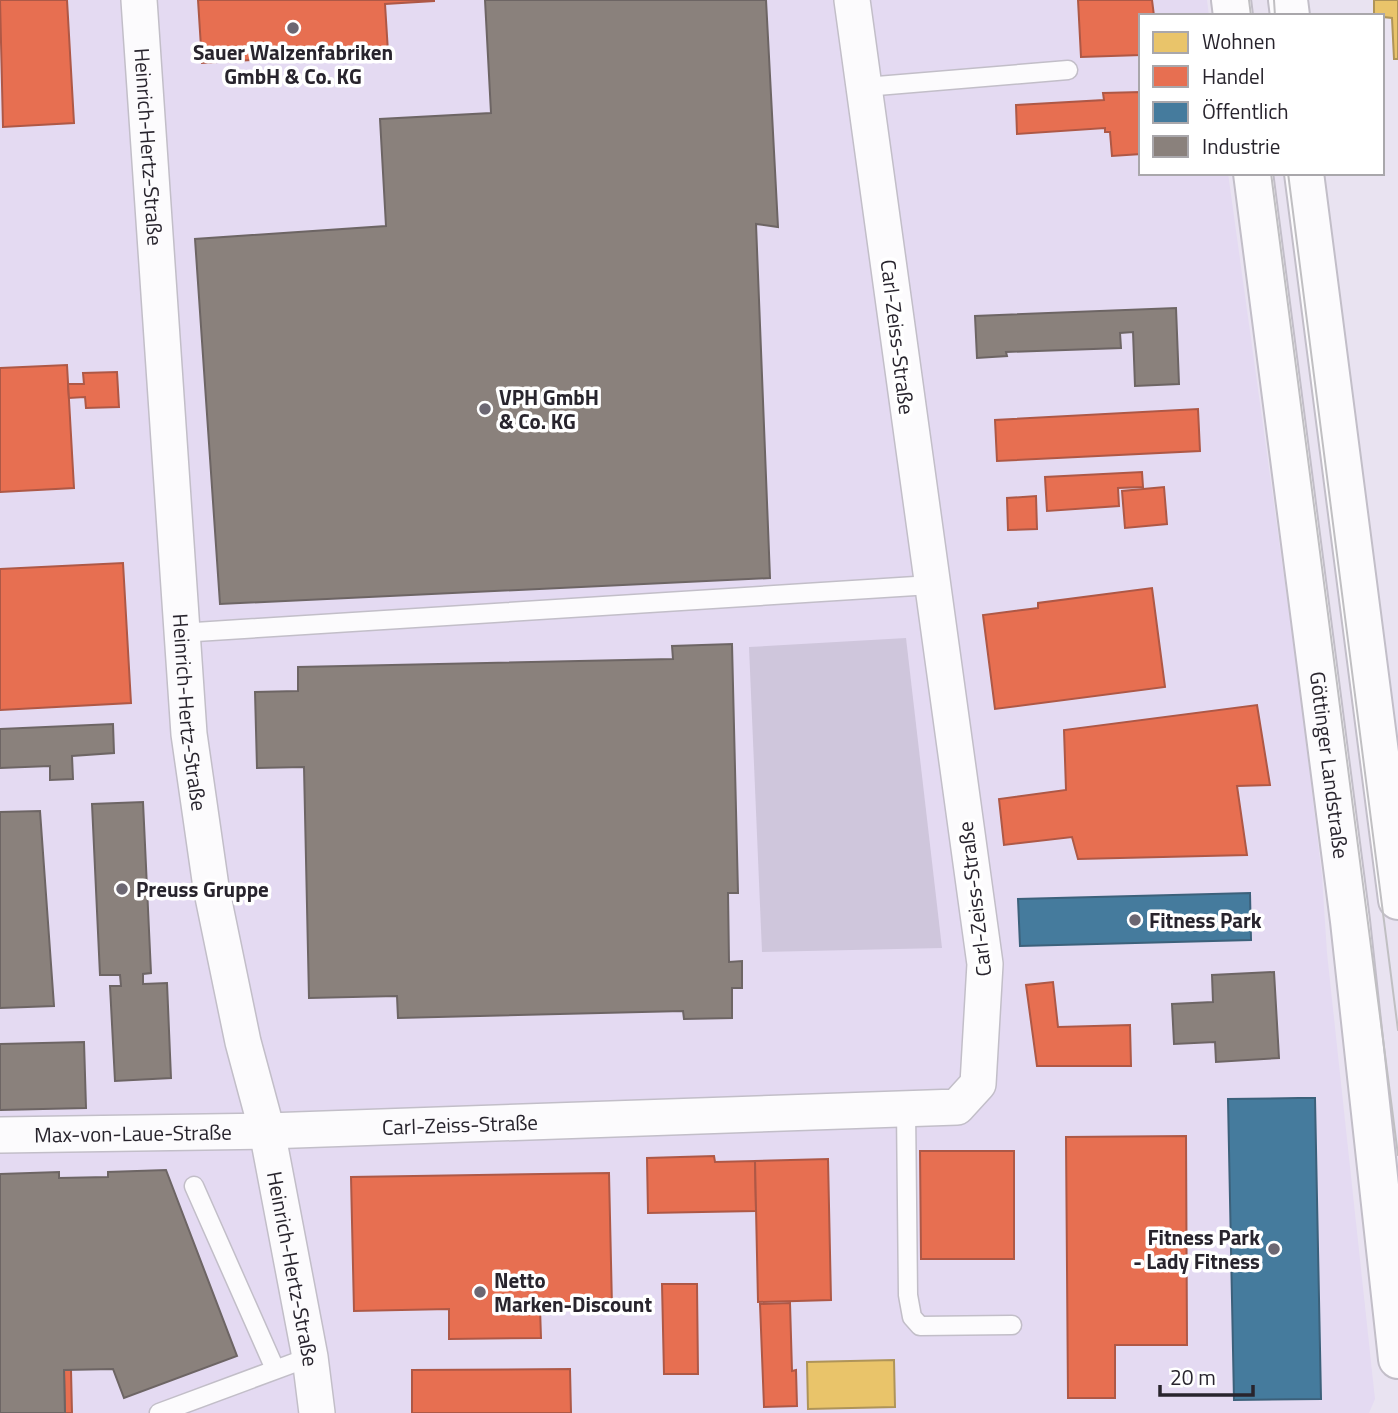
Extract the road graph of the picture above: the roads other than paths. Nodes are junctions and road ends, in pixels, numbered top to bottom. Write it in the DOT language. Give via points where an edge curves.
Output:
graph roads {
  1 [pos="139,0"];
  2 [pos="852,0"];
  3 [pos="1068,70"];
  4 [pos="865,87"];
  5 [pos="1253,175"];
  6 [pos="1304,175"];
  7 [pos="931,585"];
  8 [pos="180,633"];
  9 [pos="1398,900"];
  10 [pos="906,1109"];
  11 [pos="267,1131"];
  12 [pos="0,1136"];
  13 [pos="194,1186"];
  14 [pos="1012,1325"];
  15 [pos="310,1357"];
  16 [pos="1398,1359"];
  17 [pos="275,1370"];
  18 [pos="159,1413"];
  19 [pos="317,1413"];
  1 -- 8 [label="street, Heinrich-Hertz-Straße"];
  2 -- 4 [label="street, Carl-Zeiss-Straße"];
  3 -- 4 [label="lane"];
  4 -- 7 [label="street, Carl-Zeiss-Straße"];
  5 -- 16 [label="street, Göttinger Landstraße" via="1351,934"];
  6 -- 9 [label="street"];
  7 -- 8 [label="lane"];
  7 -- 10 [label="street, Carl-Zeiss-Straße" via="985,964 983,1027 978,1084 957,1107"];
  8 -- 11 [label="street, Heinrich-Hertz-Straße" via="211,887"];
  10 -- 11 [label="street, Carl-Zeiss-Straße"];
  10 -- 14 [label="lane" via="912,1317 920,1326"];
  11 -- 12 [label="street, Max-von-Laue-Straße"];
  11 -- 15 [label="street, Heinrich-Hertz-Straße"];
  13 -- 17 [label="lane"];
  15 -- 17 [label="lane"];
  15 -- 19 [label="street, Heinrich-Hertz-Straße"];
  17 -- 18 [label="lane"];
}
